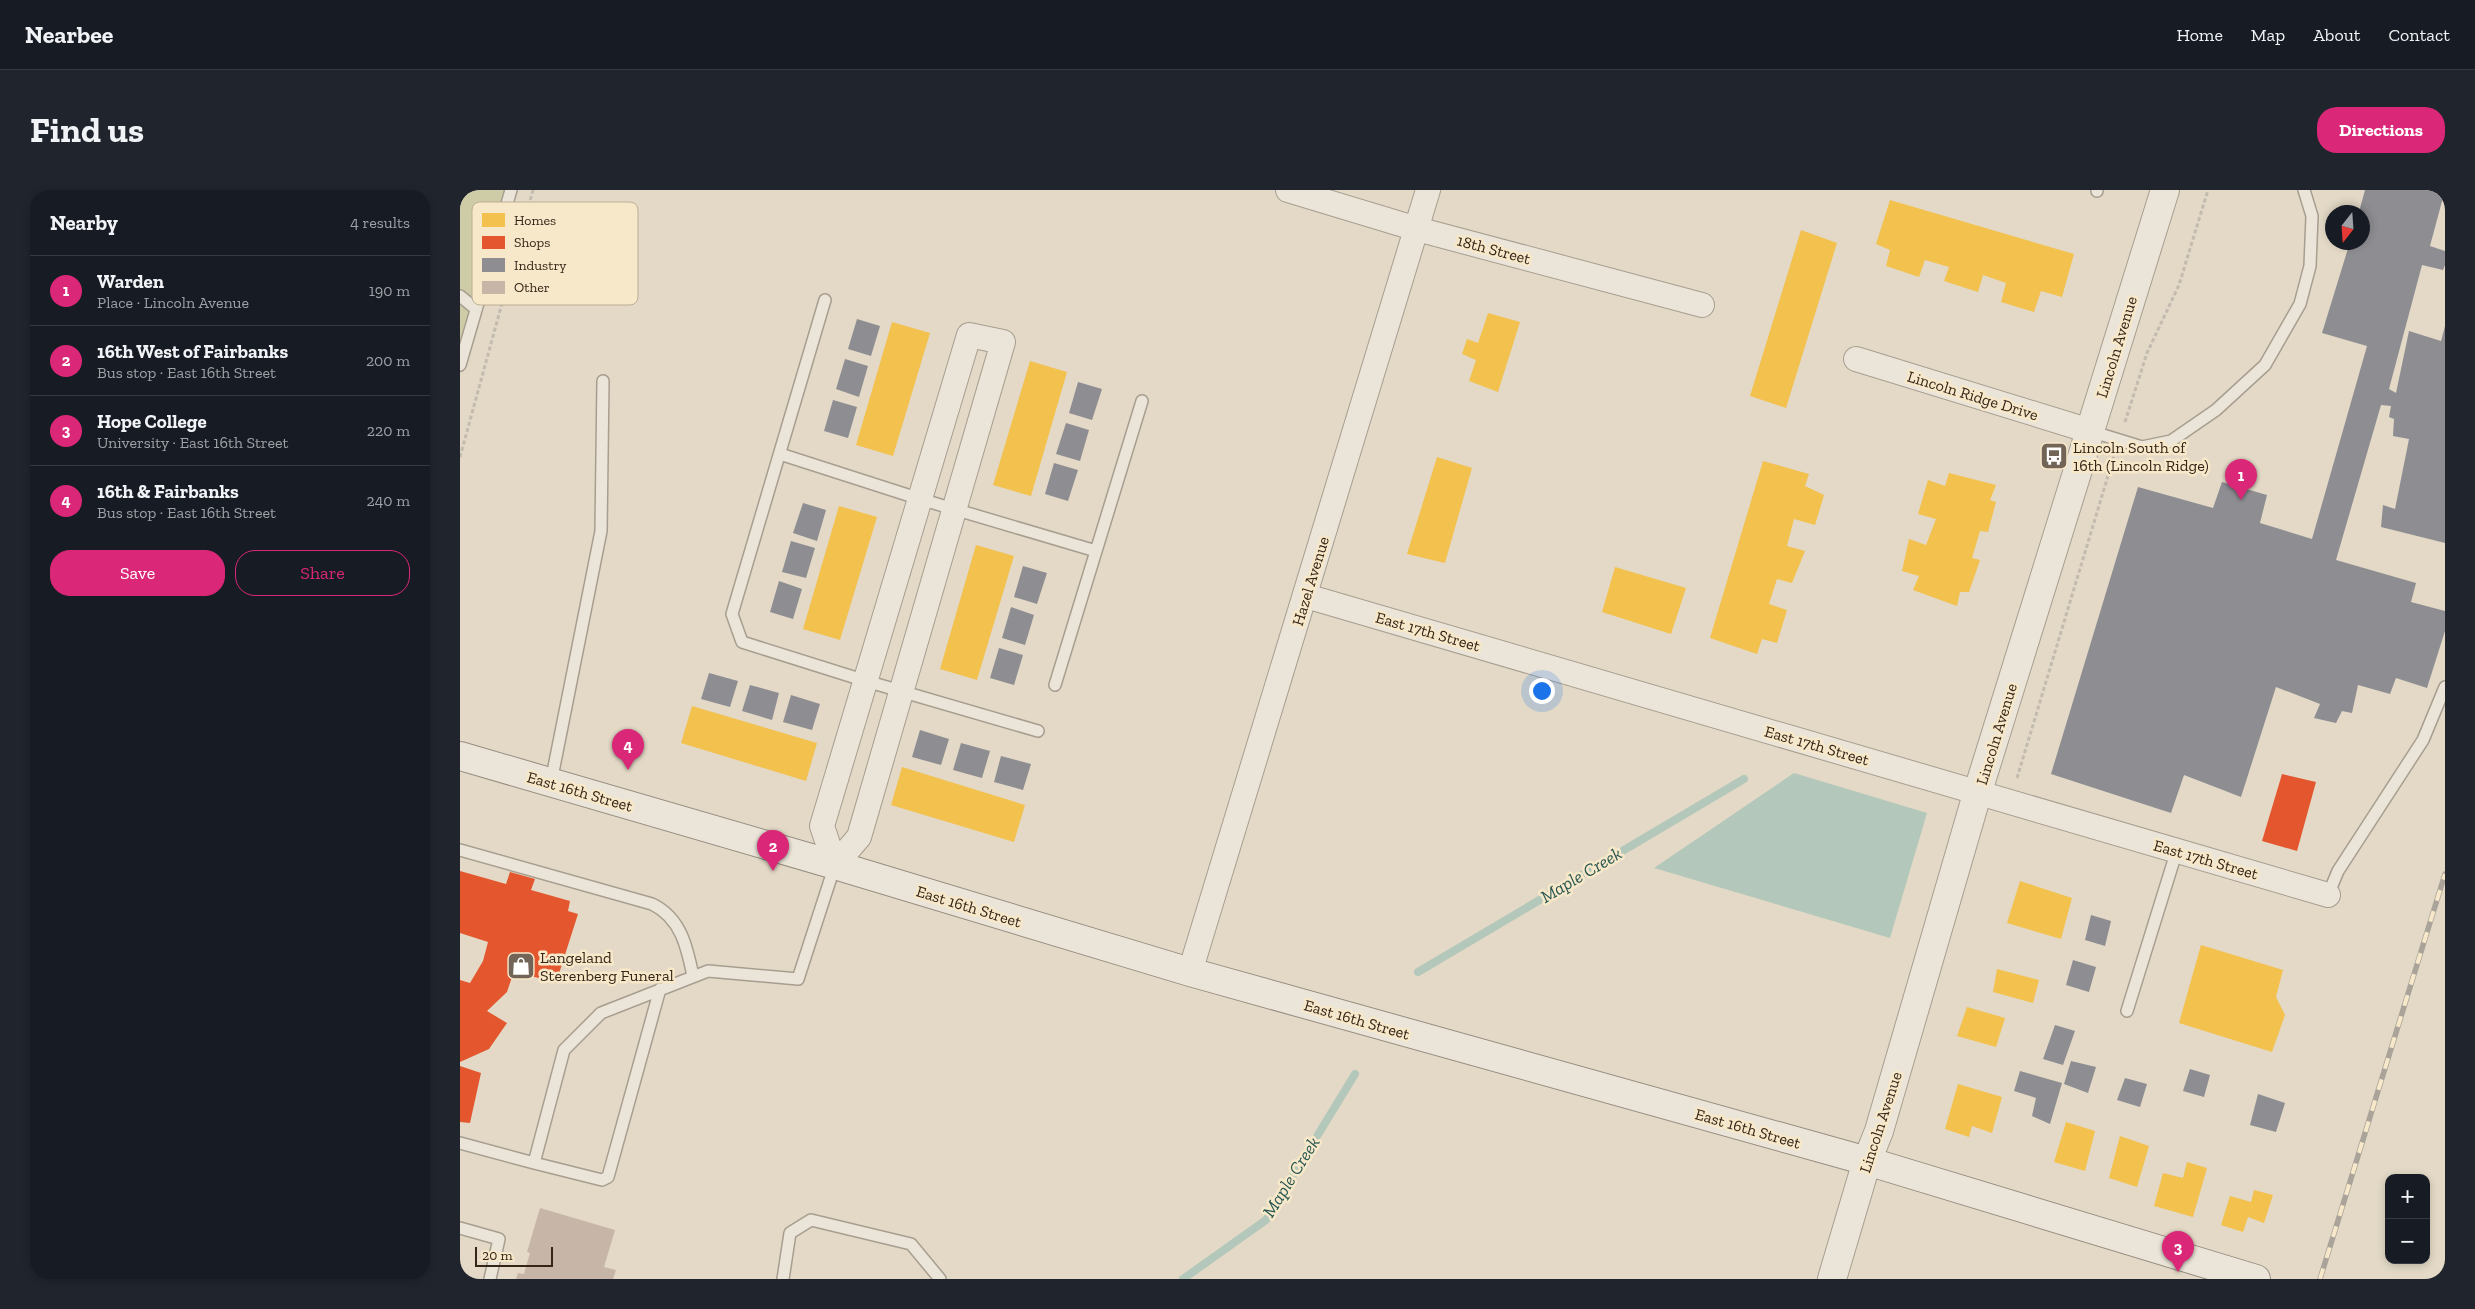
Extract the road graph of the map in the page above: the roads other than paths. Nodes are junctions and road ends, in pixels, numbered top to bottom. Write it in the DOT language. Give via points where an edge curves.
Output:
graph roads {
  1 [pos="511,190"];
  2 [pos="1288,190"];
  3 [pos="1428,190"];
  4 [pos="2164,190"];
  5 [pos="2304,190"];
  6 [pos="507,202"];
  7 [pos="1416,229"];
  8 [pos="460,296"];
  9 [pos="825,300"];
  10 [pos="1702,304"];
  11 [pos="477,305"];
  12 [pos="476,309"];
  13 [pos="1856,359"];
  14 [pos="460,365"];
  15 [pos="603,381"];
  16 [pos="1142,402"];
  17 [pos="2090,431"];
  18 [pos="780,454"];
  19 [pos="920,499"];
  20 [pos="954,510"];
  21 [pos="1096,551"];
  22 [pos="1306,596"];
  23 [pos="866,681"];
  24 [pos="1055,684"];
  25 [pos="2445,687"];
  26 [pos="902,690"];
  27 [pos="1038,731"];
  28 [pos="460,756"];
  29 [pos="550,782"];
  30 [pos="1978,792"];
  31 [pos="460,850"];
  32 [pos="2177,850"];
  33 [pos="835,865"];
  34 [pos="2328,895"];
  35 [pos="1190,972"];
  36 [pos="693,976"];
  37 [pos="660,989"];
  38 [pos="2127,1012"];
  39 [pos="460,1143"];
  40 [pos="1867,1161"];
  41 [pos="534,1163"];
  42 [pos="460,1228"];
  43 [pos="490,1279"];
  44 [pos="783,1279"];
  45 [pos="940,1279"];
  46 [pos="1832,1279"];
  47 [pos="2256,1279"];
  1 -- 6 [label="lane"];
  2 -- 7 [label="street, 18th Street"];
  3 -- 7 [label="street, Hazel Avenue"];
  4 -- 17 [label="main road, Lincoln Avenue"];
  5 -- 17 [label="lane" via="2312,216 2310,266 2300,304 2265,365 2216,410 2171,441 2142,447"];
  7 -- 10 [label="street, 18th Street"];
  7 -- 22 [label="street, Hazel Avenue"];
  8 -- 12 [label="lane"];
  9 -- 18 [label="lane"];
  11 -- 12 [label="lane"];
  12 -- 14 [label="lane"];
  13 -- 17 [label="street, Lincoln Ridge Drive"];
  15 -- 29 [label="lane" via="600,531"];
  16 -- 21 [label="lane"];
  17 -- 30 [label="main road, Lincoln Avenue"];
  18 -- 19 [label="lane"];
  18 -- 23 [label="lane" via="732,614 742,642"];
  19 -- 20 [label="lane"];
  19 -- 20 [label="street" via="969,334 1003,342"];
  19 -- 23 [label="street"];
  20 -- 21 [label="lane"];
  20 -- 26 [label="street"];
  21 -- 24 [label="lane"];
  22 -- 30 [label="street, East 17th Street"];
  22 -- 35 [label="street, Hazel Avenue"];
  23 -- 26 [label="lane"];
  23 -- 33 [label="street" via="822,826"];
  25 -- 34 [label="lane" via="2423,740 2338,872"];
  26 -- 27 [label="lane"];
  26 -- 33 [label="street" via="859,837"];
  28 -- 29 [label="main road, East 16th Street"];
  29 -- 33 [label="main road, East 16th Street"];
  30 -- 32 [label="street, East 17th Street"];
  30 -- 40 [label="main road, Lincoln Avenue" via="1879,1131"];
  31 -- 36 [label="lane" via="663,909 678,926"];
  32 -- 34 [label="street, East 17th Street"];
  32 -- 38 [label="lane"];
  33 -- 35 [label="main road, East 16th Street"];
  33 -- 36 [label="lane" via="798,979 708,971"];
  35 -- 40 [label="main road, East 16th Street"];
  36 -- 37 [label="lane"];
  37 -- 41 [label="lane" via="601,1013 564,1050"];
  37 -- 41 [label="lane" via="606,1180"];
  39 -- 41 [label="lane"];
  40 -- 46 [label="main road, Lincoln Avenue"];
  40 -- 47 [label="main road, East 16th Street"];
  42 -- 43 [label="lane" via="499,1239"];
  44 -- 45 [label="lane" via="790,1233 811,1220 911,1244"];
}
